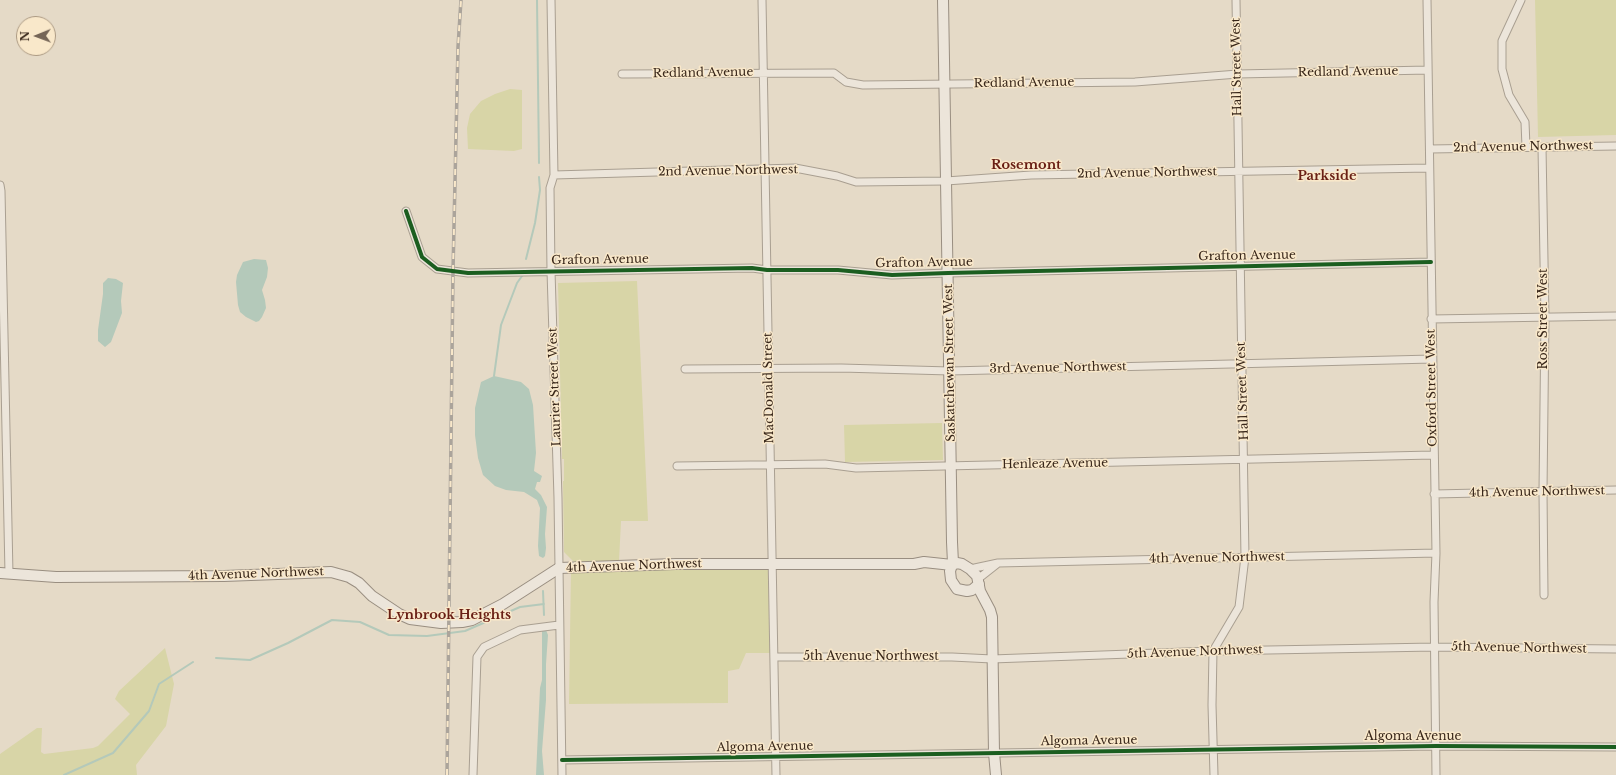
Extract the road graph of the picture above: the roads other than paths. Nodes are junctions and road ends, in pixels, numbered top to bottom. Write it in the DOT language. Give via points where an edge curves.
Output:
graph roads {
  1 [pos="551,0"];
  2 [pos="762,0"];
  3 [pos="943,0"];
  4 [pos="1236,0"];
  5 [pos="1427,0"];
  6 [pos="1521,0"];
  7 [pos="1428,70"];
  8 [pos="763,72"];
  9 [pos="622,74"];
  10 [pos="1238,74"];
  11 [pos="945,84"];
  12 [pos="1616,146"];
  13 [pos="1526,147"];
  14 [pos="1542,147"];
  15 [pos="1430,149"];
  16 [pos="1429,168"];
  17 [pos="765,169"];
  18 [pos="1238,171"];
  19 [pos="554,175"];
  20 [pos="946,181"];
  21 [pos="0,185"];
  22 [pos="406,211"];
  23 [pos="1431,262"];
  24 [pos="1241,266"];
  25 [pos="767,270"];
  26 [pos="551,271"];
  27 [pos="948,273"];
  28 [pos="1616,316"];
  29 [pos="1545,317"];
  30 [pos="1431,319"];
  31 [pos="1432,359"];
  32 [pos="1242,364"];
  33 [pos="685,369"];
  34 [pos="768,369"];
  35 [pos="950,371"];
  36 [pos="1433,455"];
  37 [pos="1245,460"];
  38 [pos="770,465"];
  39 [pos="677,466"];
  40 [pos="951,466"];
  41 [pos="1616,490"];
  42 [pos="1543,491"];
  43 [pos="1434,494"];
  44 [pos="1436,553"];
  45 [pos="1245,557"];
  46 [pos="772,563"];
  47 [pos="998,563"];
  48 [pos="957,567"];
  49 [pos="559,568"];
  50 [pos="4,574"];
  51 [pos="978,582"];
  52 [pos="967,591"];
  53 [pos="1544,595"];
  54 [pos="559,625"];
  55 [pos="991,629"];
  56 [pos="1434,646"];
  57 [pos="1616,649"];
  58 [pos="1213,651"];
  59 [pos="774,657"];
  60 [pos="992,659"];
  61 [pos="1436,746"];
  62 [pos="1616,747"];
  63 [pos="1213,749"];
  64 [pos="994,753"];
  65 [pos="776,756"];
  66 [pos="562,760"];
  67 [pos="473,775"];
  68 [pos="562,775"];
  69 [pos="776,775"];
  70 [pos="996,775"];
  71 [pos="1214,775"];
  72 [pos="1436,775"];
  1 -- 19 [label="street, Laurier Street West"];
  2 -- 8 [label="street, MacDonald Street"];
  3 -- 11 [label="street, Saskatchewan Street West"];
  4 -- 10 [label="street, Hall Street West"];
  5 -- 7 [label="street, Oxford Street West"];
  6 -- 13 [label="street" via="1502,41 1502,69 1509,96 1526,122"];
  7 -- 10 [label="street, Redland Avenue"];
  7 -- 15 [label="street, Oxford Street West"];
  8 -- 9 [label="street, Redland Avenue"];
  8 -- 11 [label="street, Redland Avenue" via="834,73 846,82 863,85"];
  8 -- 17 [label="street, MacDonald Street"];
  10 -- 11 [label="street, Redland Avenue" via="1136,82"];
  10 -- 18 [label="street, Hall Street West"];
  11 -- 20 [label="street, Saskatchewan Street West"];
  12 -- 14 [label="street, 2nd Avenue Northwest"];
  13 -- 14 [label="street, 2nd Avenue Northwest"];
  13 -- 15 [label="street, 2nd Avenue Northwest"];
  14 -- 29 [label="street, Ross Street West"];
  15 -- 16 [label="street, Oxford Street West"];
  16 -- 18 [label="street, 2nd Avenue Northwest"];
  16 -- 23 [label="street, Oxford Street West"];
  17 -- 19 [label="street, 2nd Avenue Northwest"];
  17 -- 20 [label="street, 2nd Avenue Northwest" via="796,168 856,182"];
  17 -- 25 [label="street, MacDonald Street"];
  18 -- 20 [label="street, 2nd Avenue Northwest" via="1031,175"];
  18 -- 24 [label="street, Hall Street West"];
  19 -- 26 [label="street, Laurier Street West" via="550,188"];
  20 -- 27 [label="street, Saskatchewan Street West"];
  21 -- 50 [label="street"];
  22 -- 26 [label="street, Grafton Avenue" via="422,257 437,269 468,272"];
  23 -- 24 [label="street, Grafton Avenue"];
  23 -- 30 [label="street, Oxford Street West"];
  24 -- 27 [label="street, Grafton Avenue"];
  24 -- 32 [label="street, Hall Street West"];
  25 -- 26 [label="street, Grafton Avenue" via="752,268"];
  25 -- 27 [label="street, Grafton Avenue" via="838,270 892,275"];
  25 -- 34 [label="street, MacDonald Street"];
  26 -- 49 [label="street, Laurier Street West"];
  27 -- 35 [label="street, Saskatchewan Street West"];
  28 -- 29 [label="street"];
  29 -- 30 [label="street"];
  29 -- 42 [label="street, Ross Street West"];
  30 -- 31 [label="street, Oxford Street West"];
  31 -- 32 [label="street, 3rd Avenue Northwest"];
  31 -- 36 [label="street, Oxford Street West"];
  32 -- 35 [label="street, 3rd Avenue Northwest"];
  32 -- 37 [label="street, Hall Street West"];
  33 -- 34 [label="street, 3rd Avenue Northwest"];
  34 -- 35 [label="street, 3rd Avenue Northwest"];
  34 -- 38 [label="street, MacDonald Street"];
  35 -- 40 [label="street, Saskatchewan Street West"];
  36 -- 37 [label="street, Henleaze Avenue"];
  36 -- 43 [label="street, Oxford Street West"];
  37 -- 40 [label="street, Henleaze Avenue"];
  37 -- 45 [label="street, Hall Street West"];
  38 -- 39 [label="street, Henleaze Avenue"];
  38 -- 40 [label="street, Henleaze Avenue" via="825,464 856,468"];
  38 -- 46 [label="street, MacDonald Street"];
  40 -- 48 [label="street, Saskatchewan Street West" via="952,534 958,557"];
  41 -- 42 [label="street, 4th Avenue Northwest"];
  42 -- 43 [label="street, 4th Avenue Northwest"];
  42 -- 53 [label="street, Ross Street West"];
  43 -- 44 [label="street, Oxford Street West"];
  44 -- 45 [label="street, 4th Avenue Northwest"];
  44 -- 56 [label="street, Oxford Street West"];
  45 -- 47 [label="street, 4th Avenue Northwest"];
  45 -- 58 [label="street, Hall Street West" via="1239,607"];
  46 -- 48 [label="street, 4th Avenue Northwest" via="914,564 925,568"];
  46 -- 49 [label="street, 4th Avenue Northwest"];
  46 -- 59 [label="street, MacDonald Street"];
  47 -- 48 [label="street, 4th Avenue Northwest"];
  47 -- 51 [label="street"];
  48 -- 51 [label="street"];
  48 -- 52 [label="street" via="953,585"];
  49 -- 50 [label="street, 4th Avenue Northwest" via="503,604 472,620 441,623 410,619 399,614 372,596 359,583 332,572 224,576 56,577"];
  49 -- 54 [label="street, Laurier Street West"];
  51 -- 52 [label="street" via="972,590"];
  51 -- 55 [label="street" via="990,610"];
  52 -- 55 [label="street" via="985,610"];
  54 -- 66 [label="street, Laurier Street West"];
  54 -- 67 [label="street" via="520,630 484,647 476,657"];
  55 -- 60 [label="street"];
  56 -- 57 [label="street, 5th Avenue Northwest"];
  56 -- 58 [label="street, 5th Avenue Northwest"];
  56 -- 61 [label="street, Oxford Street West"];
  58 -- 60 [label="street, 5th Avenue Northwest"];
  58 -- 63 [label="street, Hall Street West"];
  59 -- 60 [label="street, 5th Avenue Northwest"];
  59 -- 65 [label="street, MacDonald Street"];
  60 -- 64 [label="street"];
  61 -- 62 [label="street, Algoma Avenue"];
  61 -- 63 [label="street, Algoma Avenue"];
  61 -- 72 [label="street, Oxford Street West"];
  63 -- 64 [label="street, Algoma Avenue"];
  63 -- 71 [label="street, Hall Street West"];
  64 -- 65 [label="street, Algoma Avenue"];
  64 -- 70 [label="street"];
  65 -- 66 [label="street, Algoma Avenue"];
  65 -- 69 [label="street, MacDonald Street"];
  66 -- 68 [label="street, Laurier Street West"];
}
